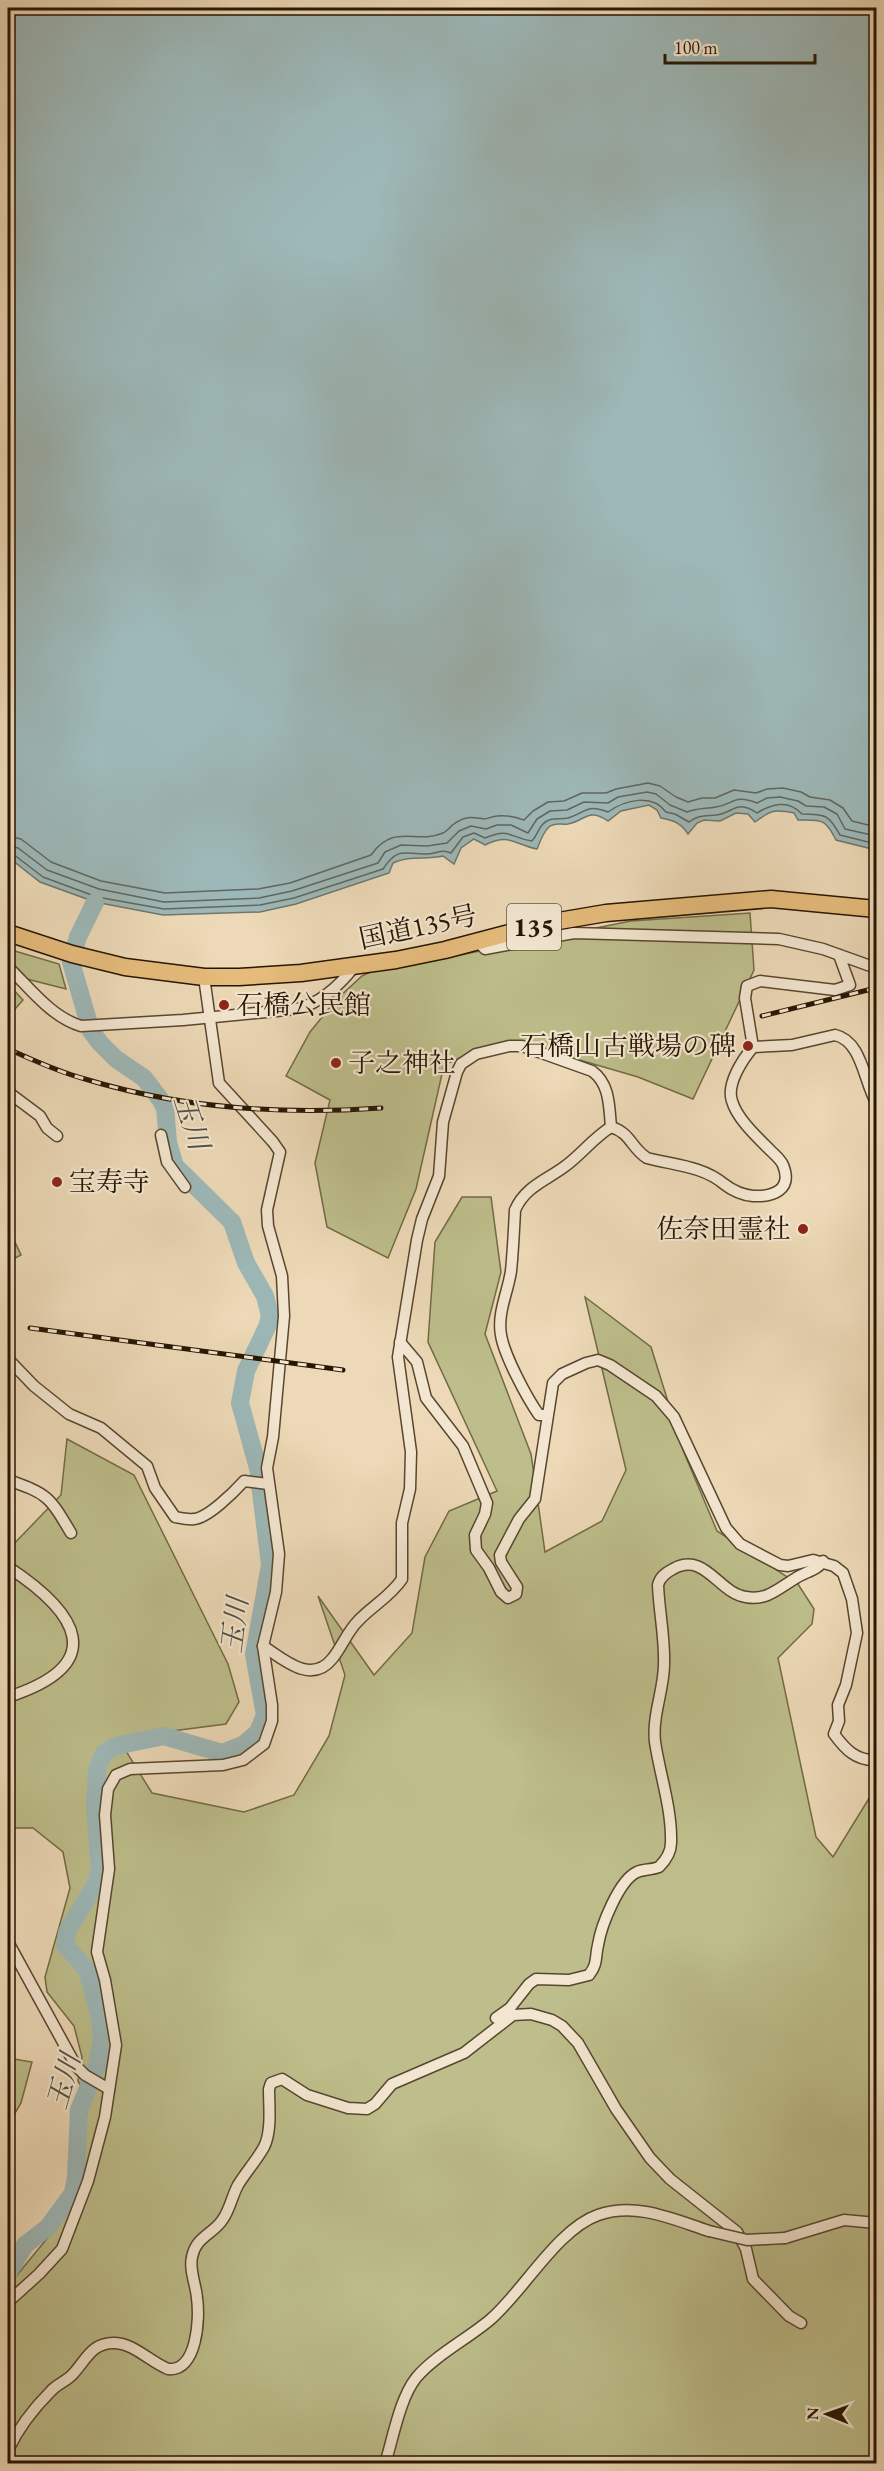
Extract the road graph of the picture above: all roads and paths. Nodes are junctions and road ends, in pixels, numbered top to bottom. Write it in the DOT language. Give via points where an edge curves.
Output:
graph roads {
  1 [pos="876,909"];
  2 [pos="8,933"];
  3 [pos="478,942"];
  4 [pos="839,955"];
  5 [pos="8,967"];
  6 [pos="354,967"];
  7 [pos="876,968"];
  8 [pos="199,977"];
  9 [pos="210,1018"];
  10 [pos="753,1047"];
  11 [pos="8,1092"];
  12 [pos="876,1102"];
  13 [pos="611,1127"];
  14 [pos="57,1136"];
  15 [pos="161,1136"];
  16 [pos="185,1187"];
  17 [pos="400,1342"];
  18 [pos="8,1359"];
  19 [pos="547,1415"];
  20 [pos="8,1480"];
  21 [pos="268,1484"];
  22 [pos="71,1533"];
  23 [pos="823,1561"];
  24 [pos="8,1567"];
  25 [pos="263,1646"];
  26 [pos="8,1697"];
  27 [pos="876,1760"];
  28 [pos="8,1942"];
  29 [pos="496,2027"];
  30 [pos="105,2086"];
  31 [pos="876,2223"];
  32 [pos="8,2302"];
  33 [pos="801,2323"];
  34 [pos="8,2450"];
  35 [pos="385,2463"];
  1 -- 3 [label="highway, 国道135号 / 135" via="771,899 697,904 586,915"];
  2 -- 8 [label="highway, 国道135号 / 135" via="88,959"];
  3 -- 4 [label="street" via="485,949 574,933 768,939 802,943"];
  3 -- 6 [label="highway, 国道135号 / 135"];
  4 -- 7 [label="street"];
  4 -- 10 [label="street" via="850,985 835,990 759,981 747,986 745,998"];
  5 -- 9 [label="street" via="66,1022 81,1026"];
  6 -- 8 [label="highway, 国道135号 / 135" via="271,976"];
  6 -- 9 [label="street" via="339,986 304,1007"];
  8 -- 9 [label="street"];
  9 -- 21 [label="street" via="219,1083 280,1152 267,1210 282,1275 284,1316"];
  10 -- 12 [label="street" via="842,1036 854,1049"];
  10 -- 13 [label="street" via="737,1072 731,1099 737,1112 783,1164 783,1187 777,1194 745,1196 712,1174 647,1158 627,1135"];
  11 -- 14 [label="street" via="40,1116"];
  13 -- 17 [label="street" via="606,1087 592,1071 522,1046 476,1054 461,1064 443,1122 439,1176 417,1240"];
  13 -- 19 [label="street" via="564,1168 529,1189 515,1210 500,1333 532,1405 539,1414"];
  15 -- 16 [label="street" via="167,1162"];
  17 -- 19 [label="street" via="417,1362 426,1398 463,1446 487,1503 475,1534 476,1550 508,1598 516,1594 517,1587 500,1556 519,1519 535,1499"];
  17 -- 25 [label="street" via="398,1357 411,1452 410,1489 402,1523 402,1579 350,1630 325,1667 307,1671 295,1668"];
  18 -- 21 [label="street" via="69,1414 101,1428 147,1466 155,1488 175,1517 200,1517 244,1481"];
  19 -- 23 [label="street" via="554,1383 562,1374 593,1360 605,1362 656,1396 674,1417 726,1528 740,1544 780,1565"];
  20 -- 22 [label="street" via="50,1499"];
  21 -- 25 [label="street" via="279,1554 276,1592"];
  23 -- 27 [label="street" via="843,1573 857,1633 834,1734 853,1755"];
  23 -- 29 [label="street" via="769,1596 759,1598 737,1595 693,1564 662,1576 658,1585 664,1664 655,1718 668,1812 669,1852 659,1867 634,1873 621,1890 606,1913 597,1961 589,1974 569,1980 536,1979 496,2018"];
  24 -- 26 [label="street" via="59,1609 71,1627 73,1639 70,1656 61,1669 39,1686"];
  25 -- 30 [label="street" via="272,1721 259,1749 233,1764 130,1769 116,1775 108,1789 105,1815 109,1869 97,1952 116,2045"];
  28 -- 30 [label="street" via="76,2066"];
  29 -- 33 [label="street" via="519,2013 543,2017 562,2026 578,2043 646,2153 670,2179 737,2232 746,2249 753,2279"];
  29 -- 34 [label="street" via="464,2053 392,2084 367,2109 348,2108 307,2095 282,2079 271,2083 264,2147 237,2187 222,2222 202,2237 192,2256 198,2299 197,2327 189,2359 176,2370 168,2369 122,2344 96,2347 72,2376 42,2400"];
  30 -- 32 [label="street" via="102,2128 88,2181 62,2248"];
  31 -- 35 [label="street, bridge" via="844,2220 785,2238 747,2240 633,2209 597,2215 561,2241 492,2318 416,2378 405,2399"];
}
